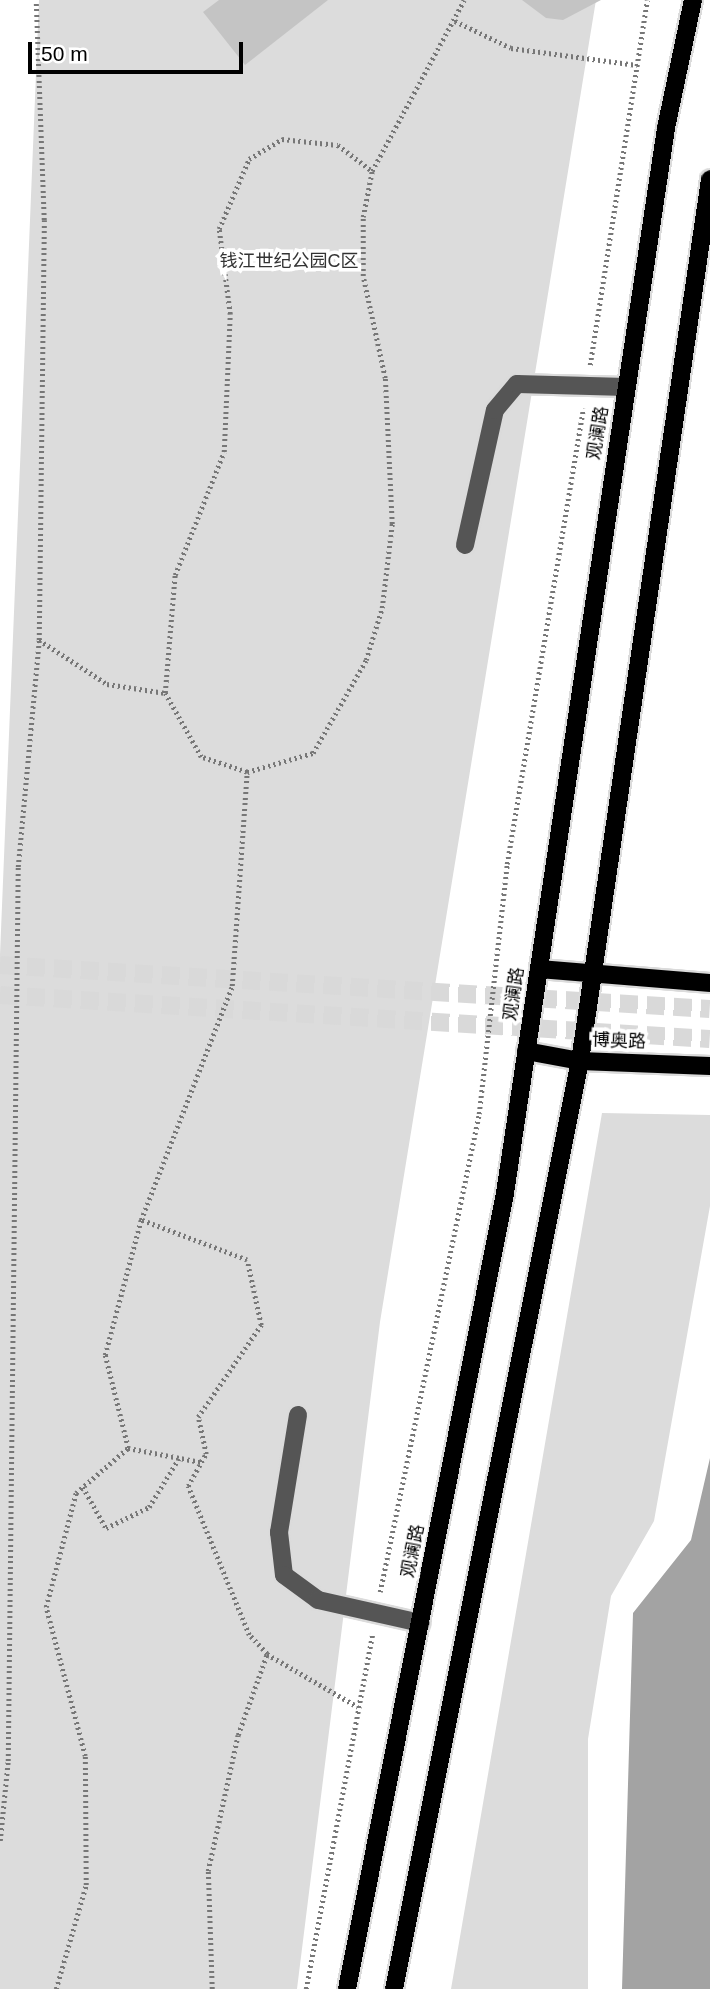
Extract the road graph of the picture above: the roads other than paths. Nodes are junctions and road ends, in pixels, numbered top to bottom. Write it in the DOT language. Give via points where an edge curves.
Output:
graph roads {
  1 [pos="693,0"];
  2 [pos="710,180"];
  3 [pos="626,387"];
  4 [pos="465,545"];
  5 [pos="539,969"];
  6 [pos="594,971"];
  7 [pos="710,983"];
  8 [pos="526,1051"];
  9 [pos="580,1061"];
  10 [pos="710,1066"];
  11 [pos="298,1415"];
  12 [pos="420,1623"];
  13 [pos="346,1989"];
  14 [pos="394,1989"];
  1 -- 3 [label="main road, 观澜路"];
  2 -- 6 [label="main road"];
  3 -- 4 [label="lane" via="517,384 495,410"];
  3 -- 5 [label="main road, 观澜路"];
  5 -- 6 [label="main road"];
  5 -- 8 [label="main road, 观澜路"];
  6 -- 7 [label="main road"];
  6 -- 9 [label="main road"];
  8 -- 9 [label="main road, 博奥路"];
  8 -- 12 [label="main road, 观澜路" via="505,1194"];
  9 -- 10 [label="main road, 博奥路"];
  9 -- 14 [label="main road"];
  11 -- 12 [label="lane" via="279,1532 284,1575 318,1600"];
  12 -- 13 [label="main road, 观澜路"];
}
